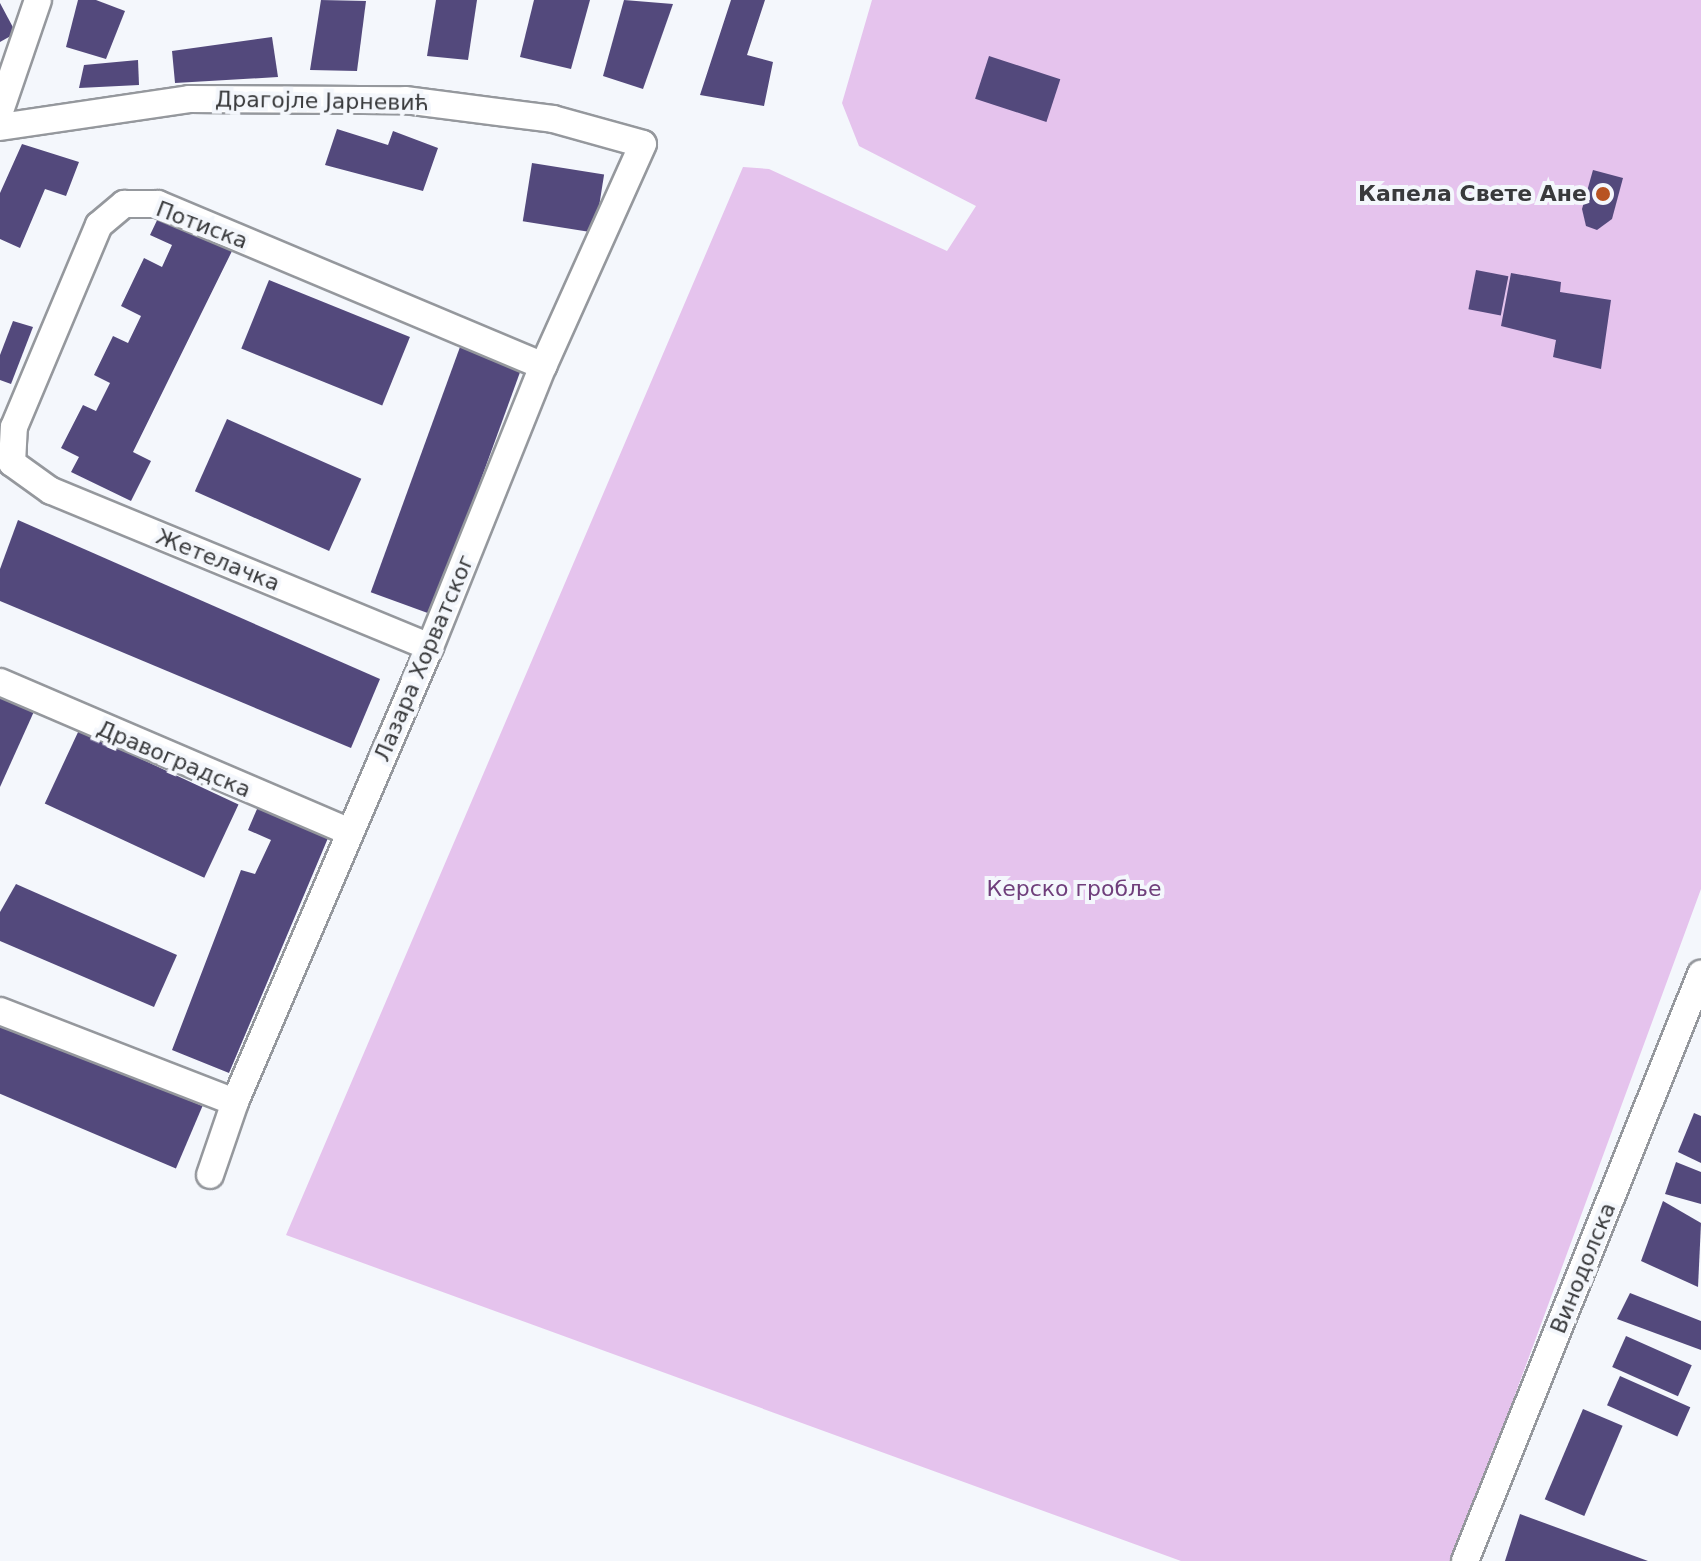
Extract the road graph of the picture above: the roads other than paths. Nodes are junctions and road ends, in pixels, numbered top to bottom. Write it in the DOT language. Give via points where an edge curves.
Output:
graph roads {
  1 [pos="38,0"];
  2 [pos="0,111"];
  3 [pos="0,127"];
  4 [pos="643,144"];
  5 [pos="543,366"];
  6 [pos="12,463"];
  7 [pos="430,647"];
  8 [pos="0,682"];
  9 [pos="350,832"];
  10 [pos="1701,974"];
  11 [pos="0,1011"];
  12 [pos="235,1102"];
  13 [pos="210,1175"];
  14 [pos="1465,1561"];
  1 -- 2 [label="street"];
  3 -- 4 [label="street, Драгојле Јарневић" via="189,99 405,100 553,119"];
  4 -- 5 [label="street, Лазара Хорватског"];
  5 -- 6 [label="street, Потиска" via="158,204 124,204 99,225 14,427"];
  5 -- 7 [label="street, Лазара Хорватског"];
  6 -- 7 [label="street, Жетелачка" via="51,491"];
  7 -- 9 [label="street, Лазара Хорватског"];
  8 -- 9 [label="street, Дравоградска"];
  9 -- 12 [label="street, Лазара Хорватског"];
  10 -- 14 [label="street, Винодолска"];
  11 -- 12 [label="street"];
  12 -- 13 [label="street, Лазара Хорватског"];
}
